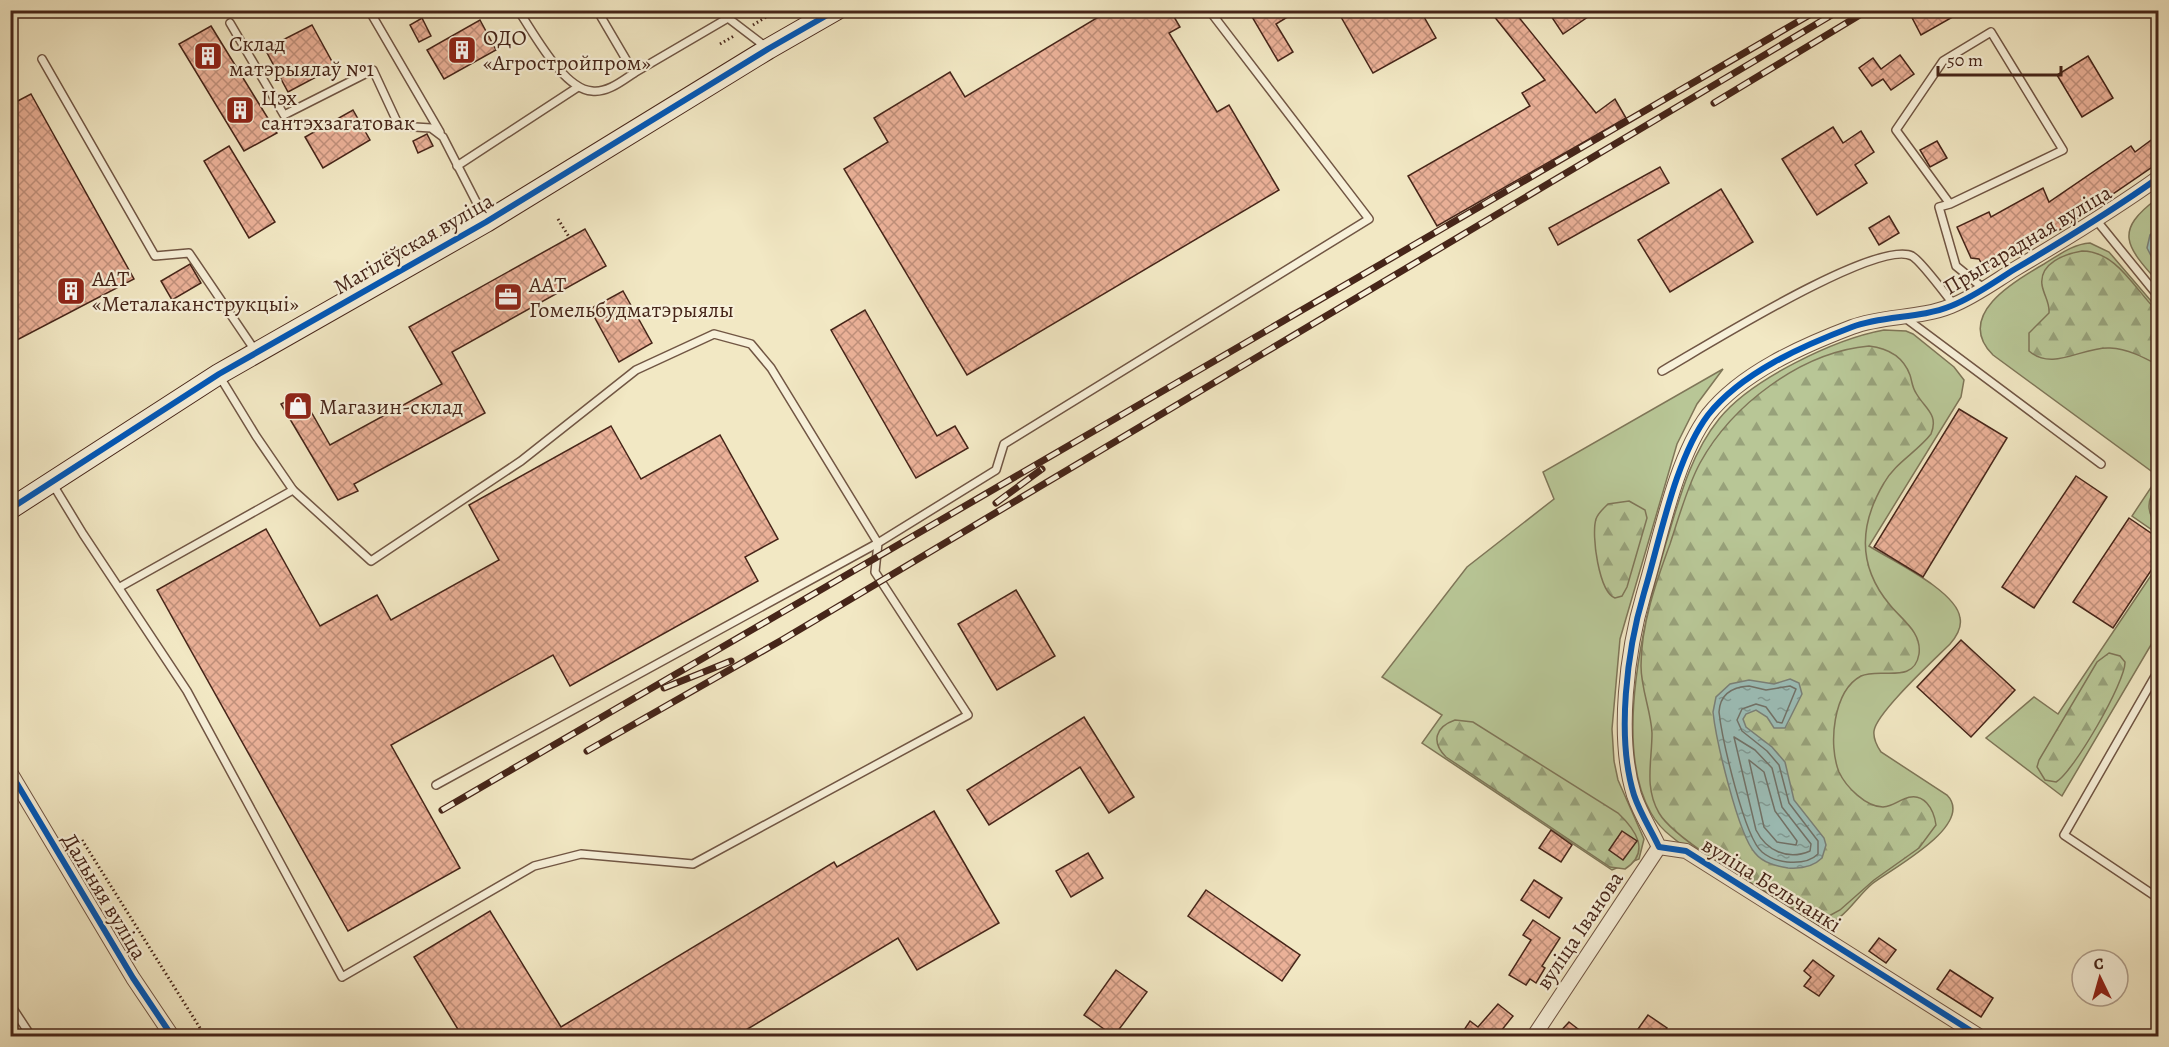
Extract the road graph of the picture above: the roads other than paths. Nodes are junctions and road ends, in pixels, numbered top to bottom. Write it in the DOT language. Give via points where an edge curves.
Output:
graph roads {
  1 [pos="369,10"];
  2 [pos="518,10"];
  3 [pos="597,10"];
  4 [pos="836,10"];
  5 [pos="1209,10"];
  6 [pos="726,14"];
  7 [pos="230,23"];
  8 [pos="768,49"];
  9 [pos="42,59"];
  10 [pos="634,73"];
  11 [pos="578,87"];
  12 [pos="443,137"];
  13 [pos="457,165"];
  14 [pos="2158,178"];
  15 [pos="1950,204"];
  16 [pos="2097,221"];
  17 [pos="486,222"];
  18 [pos="1983,288"];
  19 [pos="2158,296"];
  20 [pos="1954,305"];
  21 [pos="1904,317"];
  22 [pos="257,354"];
  23 [pos="1662,371"];
  24 [pos="219,374"];
  25 [pos="2102,464"];
  26 [pos="52,483"];
  27 [pos="293,490"];
  28 [pos="12,505"];
  29 [pos="878,543"];
  30 [pos="120,587"];
  31 [pos="2158,671"];
  32 [pos="10,772"];
  33 [pos="436,785"];
  34 [pos="1659,847"];
  35 [pos="2158,898"];
  36 [pos="10,1004"];
  37 [pos="31,1036"];
  38 [pos="172,1036"];
  39 [pos="1534,1036"];
  40 [pos="1979,1036"];
  1 -- 12 [label="lane"];
  2 -- 11 [label="lane" via="562,73"];
  3 -- 10 [label="lane"];
  4 -- 8 [label="street, Магілёўская вуліца"];
  5 -- 29 [label="lane" via="1369,219 1004,444 996,470"];
  6 -- 8 [label="lane"];
  6 -- 10 [label="lane"];
  7 -- 12 [label="lane" via="284,115 373,70 399,126 431,128"];
  8 -- 17 [label="street, Магілёўская вуліца"];
  9 -- 22 [label="lane" via="155,256 189,253"];
  10 -- 11 [label="lane" via="610,88 593,92"];
  11 -- 13 [label="lane"];
  12 -- 13 [label="lane"];
  13 -- 17 [label="lane"];
  14 -- 16 [label="street, Прыгарадная вуліца"];
  15 -- 15 [label="lane" via="2063,150 1991,32 1943,61 1896,130"];
  15 -- 18 [label="lane" via="1939,207 1956,266"];
  16 -- 18 [label="street, Прыгарадная вуліца"];
  16 -- 19 [label="lane"];
  17 -- 22 [label="street, Магілёўская вуліца"];
  18 -- 20 [label="street, Прыгарадная вуліца"];
  20 -- 21 [label="street, Прыгарадная вуліца"];
  20 -- 23 [label="lane" via="1913,256 1896,253 1840,271"];
  21 -- 25 [label="lane"];
  21 -- 34 [label="street, Прыгарадная вуліца" via="1852,327 1772,363 1725,396 1694,438 1674,490 1632,635 1627,687 1626,759 1635,797"];
  22 -- 24 [label="street, Магілёўская вуліца"];
  24 -- 26 [label="street, Магілёўская вуліца"];
  24 -- 27 [label="lane"];
  26 -- 28 [label="street, Магілёўская вуліца"];
  26 -- 30 [label="lane"];
  27 -- 29 [label="lane" via="371,561 521,461 636,370 714,334 750,344 771,368"];
  27 -- 30 [label="lane"];
  29 -- 30 [label="lane" via="875,572 968,715 693,864 581,854 534,867 342,977 187,691"];
  29 -- 33 [label="lane"];
  31 -- 35 [label="lane" via="2064,835"];
  32 -- 38 [label="street, Дальняя вуліца"];
  34 -- 39 [label="street, вуліца Іванова"];
  34 -- 40 [label="street, вуліца Бельчанкі" via="1686,851"];
  36 -- 37 [label="lane"];
}
